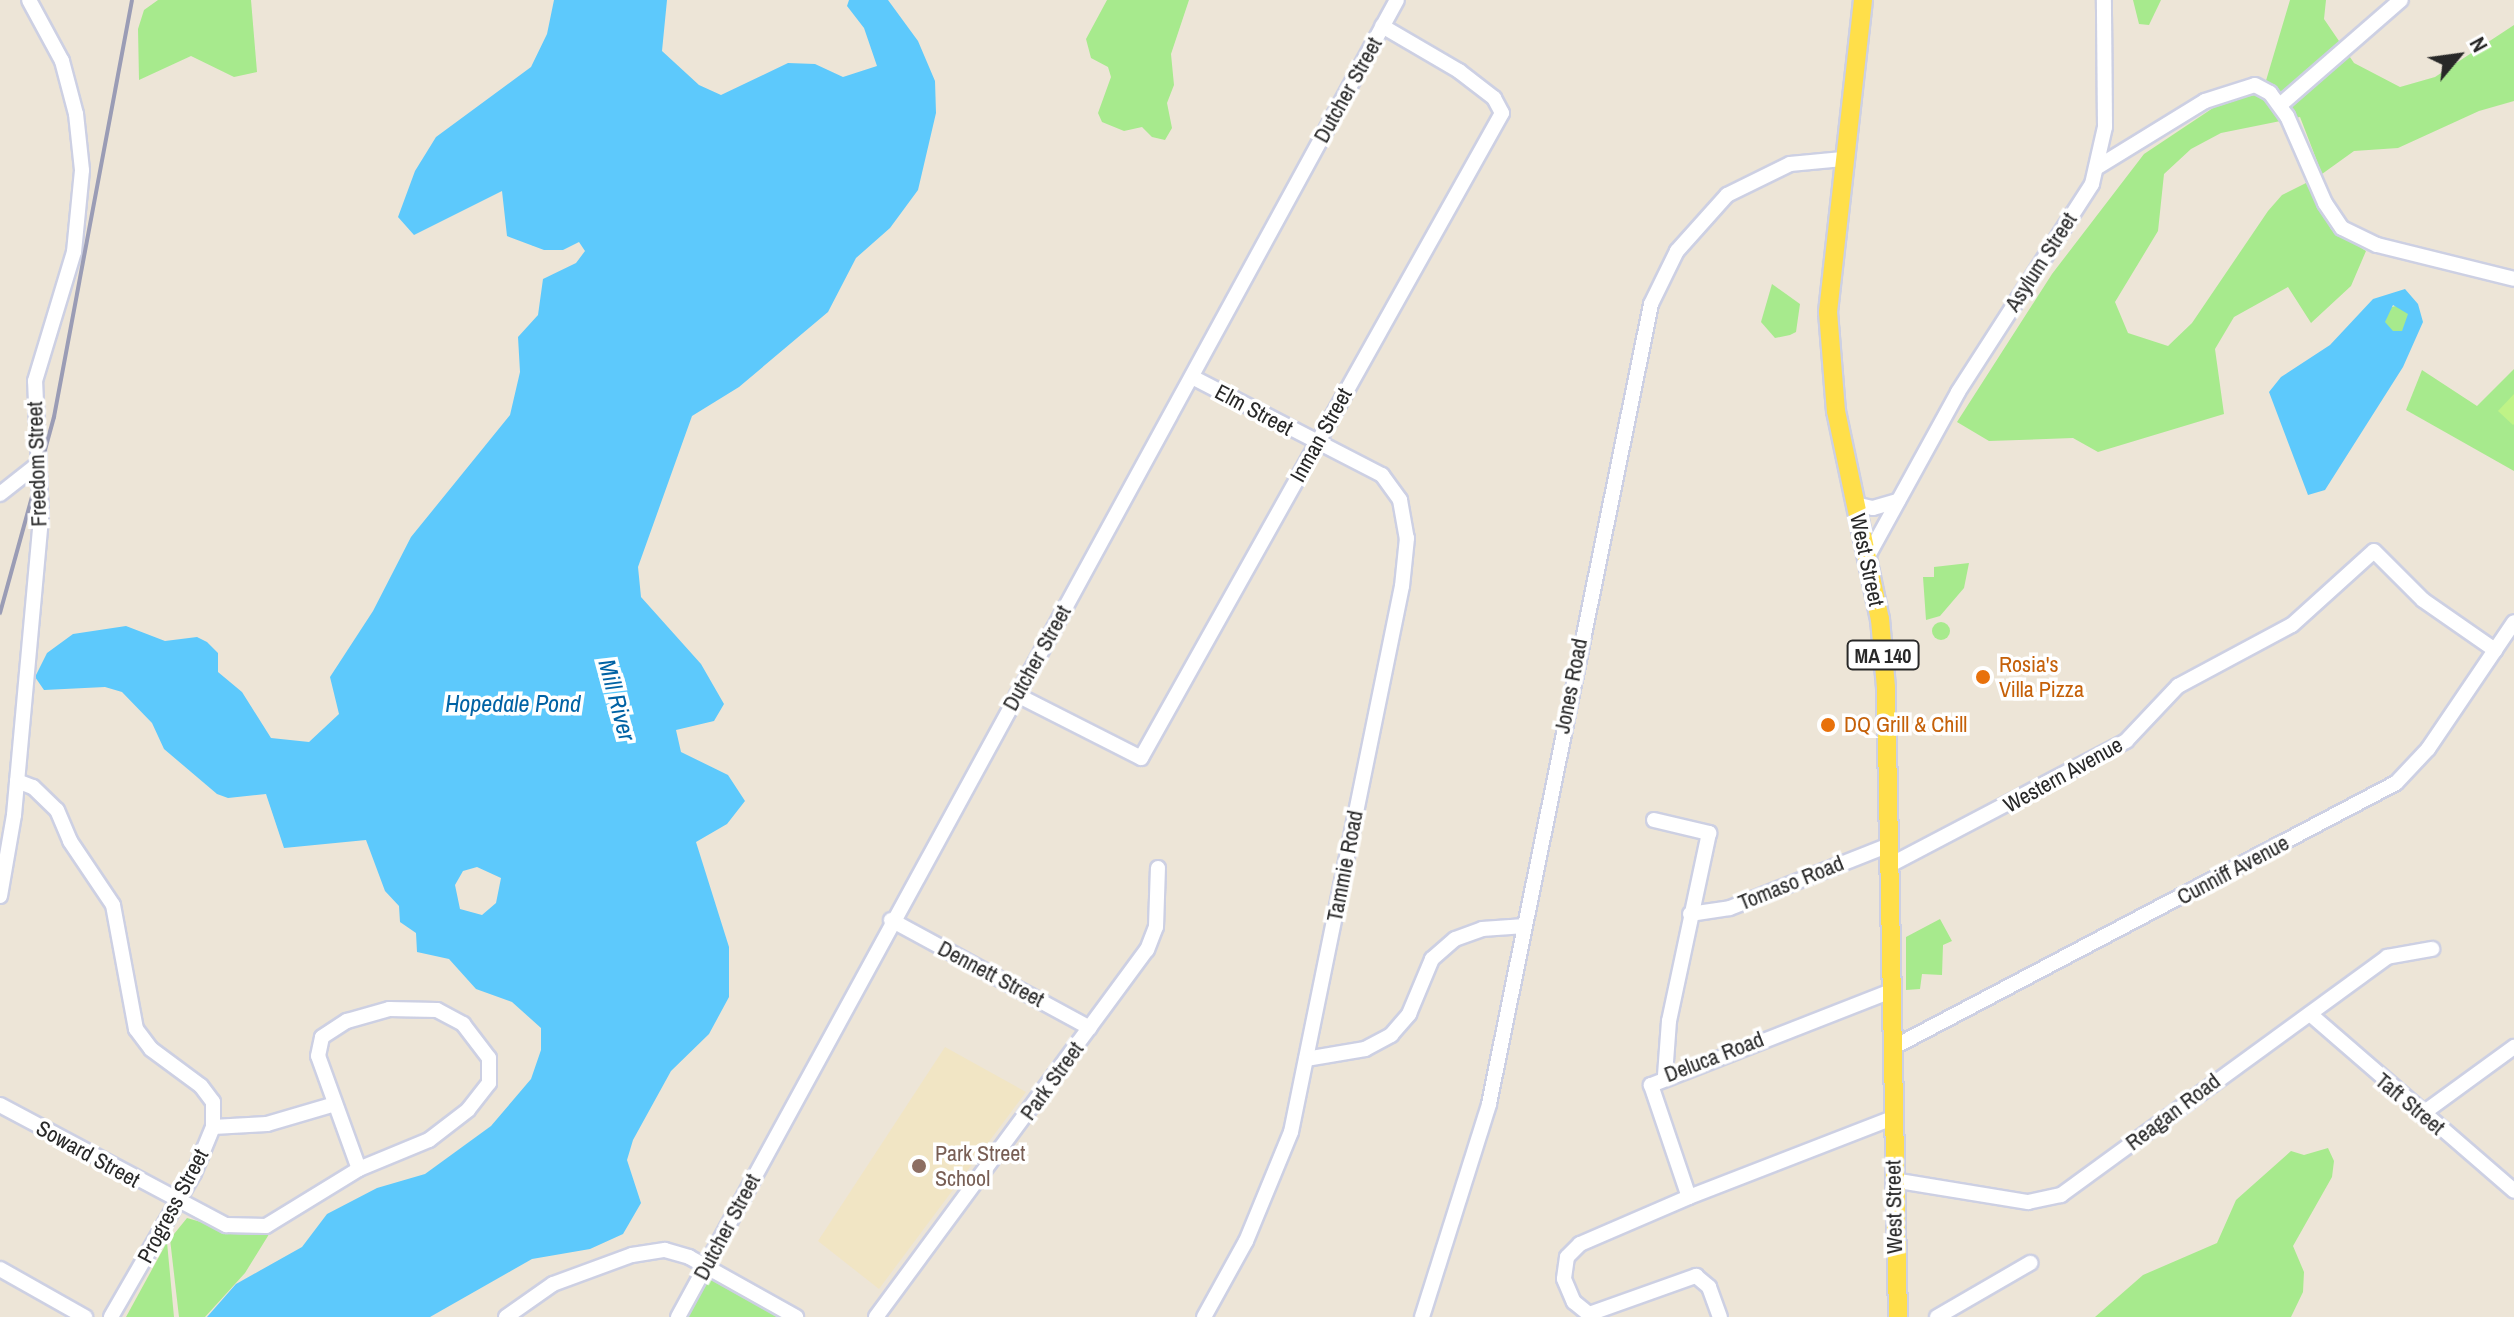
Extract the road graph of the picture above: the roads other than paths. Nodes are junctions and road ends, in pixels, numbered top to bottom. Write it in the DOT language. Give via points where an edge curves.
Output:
graph roads {
  1 [pos="29,0"];
  2 [pos="1397,0"];
  3 [pos="1863,0"];
  4 [pos="2104,0"];
  5 [pos="2401,0"];
  6 [pos="1382,26"];
  7 [pos="2280,105"];
  8 [pos="1843,159"];
  9 [pos="2096,168"];
  10 [pos="2514,279"];
  11 [pos="1192,377"];
  12 [pos="1317,443"];
  13 [pos="38,464"];
  14 [pos="0,494"];
  15 [pos="1898,501"];
  16 [pos="1855,504"];
  17 [pos="1868,556"];
  18 [pos="2514,622"];
  19 [pos="2495,650"];
  20 [pos="1017,695"];
  21 [pos="17,781"];
  22 [pos="1654,820"];
  23 [pos="1889,845"];
  24 [pos="1890,865"];
  25 [pos="1158,868"];
  26 [pos="0,896"];
  27 [pos="1690,914"];
  28 [pos="891,920"];
  29 [pos="1525,926"];
  30 [pos="2432,949"];
  31 [pos="1891,991"];
  32 [pos="2310,1014"];
  33 [pos="1090,1028"];
  34 [pos="2514,1047"];
  35 [pos="1892,1048"];
  36 [pos="1306,1059"];
  37 [pos="1665,1076"];
  38 [pos="335,1104"];
  39 [pos="0,1105"];
  40 [pos="2422,1114"];
  41 [pos="1893,1118"];
  42 [pos="213,1127"];
  43 [pos="359,1169"];
  44 [pos="1893,1180"];
  45 [pos="2514,1191"];
  46 [pos="1689,1197"];
  47 [pos="177,1202"];
  48 [pos="2030,1263"];
  49 [pos="707,1267"];
  50 [pos="0,1269"];
  51 [pos="85,1317"];
  52 [pos="111,1317"];
  53 [pos="506,1317"];
  54 [pos="678,1317"];
  55 [pos="796,1317"];
  56 [pos="876,1317"];
  57 [pos="1204,1317"];
  58 [pos="1422,1317"];
  59 [pos="1720,1317"];
  60 [pos="1898,1317"];
  61 [pos="1937,1317"];
  1 -- 13 [label="street, Freedom Street" via="62,61 76,114 82,170 74,252 35,381"];
  2 -- 6 [label="street, Dutcher Street"];
  3 -- 8 [label="main road, West Street / MA 140"];
  4 -- 9 [label="street, Asylum Street" via="2105,127"];
  5 -- 7 [label="street"];
  6 -- 11 [label="street, Dutcher Street"];
  6 -- 12 [label="street, Inman Street" via="1459,71 1494,98 1502,113"];
  7 -- 9 [label="street" via="2255,85 2230,89"];
  7 -- 10 [label="street" via="2342,228 2377,245"];
  8 -- 16 [label="main road, West Street / MA 140" via="1831,247 1828,341"];
  8 -- 29 [label="street, Jones Road" via="1790,164 1727,195 1677,251 1651,304"];
  9 -- 15 [label="street, Asylum Street" via="2092,184 1958,392"];
  11 -- 12 [label="street, Elm Street"];
  11 -- 20 [label="street, Dutcher Street"];
  12 -- 20 [label="street, Inman Street" via="1141,758"];
  12 -- 36 [label="street, Tammie Road" via="1387,479 1403,509 1407,543"];
  13 -- 14 [label="street"];
  13 -- 21 [label="street, Freedom Street" via="41,517"];
  15 -- 16 [label="street" via="1873,508"];
  15 -- 17 [label="street, Asylum Street"];
  16 -- 17 [label="main road, West Street / MA 140"];
  17 -- 23 [label="main road, West Street / MA 140" via="1886,688"];
  18 -- 19 [label="street, Cunniff Avenue"];
  19 -- 24 [label="street, Western Avenue" via="2423,600 2374,551 2292,625 2178,686 2126,741"];
  19 -- 35 [label="street, Cunniff Avenue" via="2428,749 2396,783"];
  20 -- 28 [label="street, Dutcher Street"];
  21 -- 26 [label="street, Freedom Street"];
  21 -- 42 [label="street, Progress Street" via="33,787 57,810 70,841 113,905 136,1029 151,1049 208,1094"];
  22 -- 27 [label="street" via="1709,833"];
  23 -- 24 [label="main road, West Street / MA 140"];
  23 -- 27 [label="street, Tomaso Road" via="1730,908"];
  24 -- 31 [label="main road, West Street / MA 140"];
  25 -- 33 [label="street, Park Street" via="1151,943"];
  27 -- 37 [label="street"];
  28 -- 33 [label="street, Dennett Street"];
  28 -- 49 [label="street, Dutcher Street"];
  29 -- 36 [label="street" via="1482,929 1455,939 1432,959 1409,1014 1391,1035 1365,1049"];
  29 -- 58 [label="street, Jones Road" via="1489,1104"];
  30 -- 32 [label="street, Reagan Road" via="2387,957"];
  31 -- 35 [label="main road, West Street / MA 140"];
  31 -- 37 [label="street, Deluca Road"];
  32 -- 40 [label="street, Taft Street"];
  32 -- 44 [label="street, Reagan Road" via="2051,1199 1997,1200"];
  33 -- 56 [label="street, Park Street"];
  34 -- 40 [label="street"];
  35 -- 41 [label="main road, West Street / MA 140"];
  36 -- 57 [label="street, Tammie Road" via="1286,1148 1246,1241"];
  37 -- 46 [label="street, Deluca Road" via="1651,1085 1655,1107"];
  38 -- 42 [label="street" via="267,1124"];
  38 -- 43 [label="street"];
  38 -- 43 [label="street" via="317,1043 361,1015 406,1007 437,1010 474,1033 489,1058 489,1083 462,1116 412,1151"];
  39 -- 47 [label="street, Soward Street"];
  40 -- 45 [label="street, Taft Street"];
  41 -- 44 [label="main road, West Street / MA 140"];
  41 -- 46 [label="street"];
  42 -- 47 [label="street, Progress Street"];
  43 -- 47 [label="street, Soward Street" via="266,1226 226,1225"];
  44 -- 60 [label="main road, West Street / MA 140"];
  46 -- 59 [label="street" via="1580,1244 1567,1257 1564,1279 1574,1302 1589,1314 1696,1276 1709,1287"];
  47 -- 52 [label="street, Progress Street"];
  48 -- 61 [label="street"];
  49 -- 53 [label="street" via="672,1251 632,1255 553,1284"];
  49 -- 54 [label="street, Dutcher Street"];
  49 -- 55 [label="street"];
  50 -- 51 [label="street"];
}
